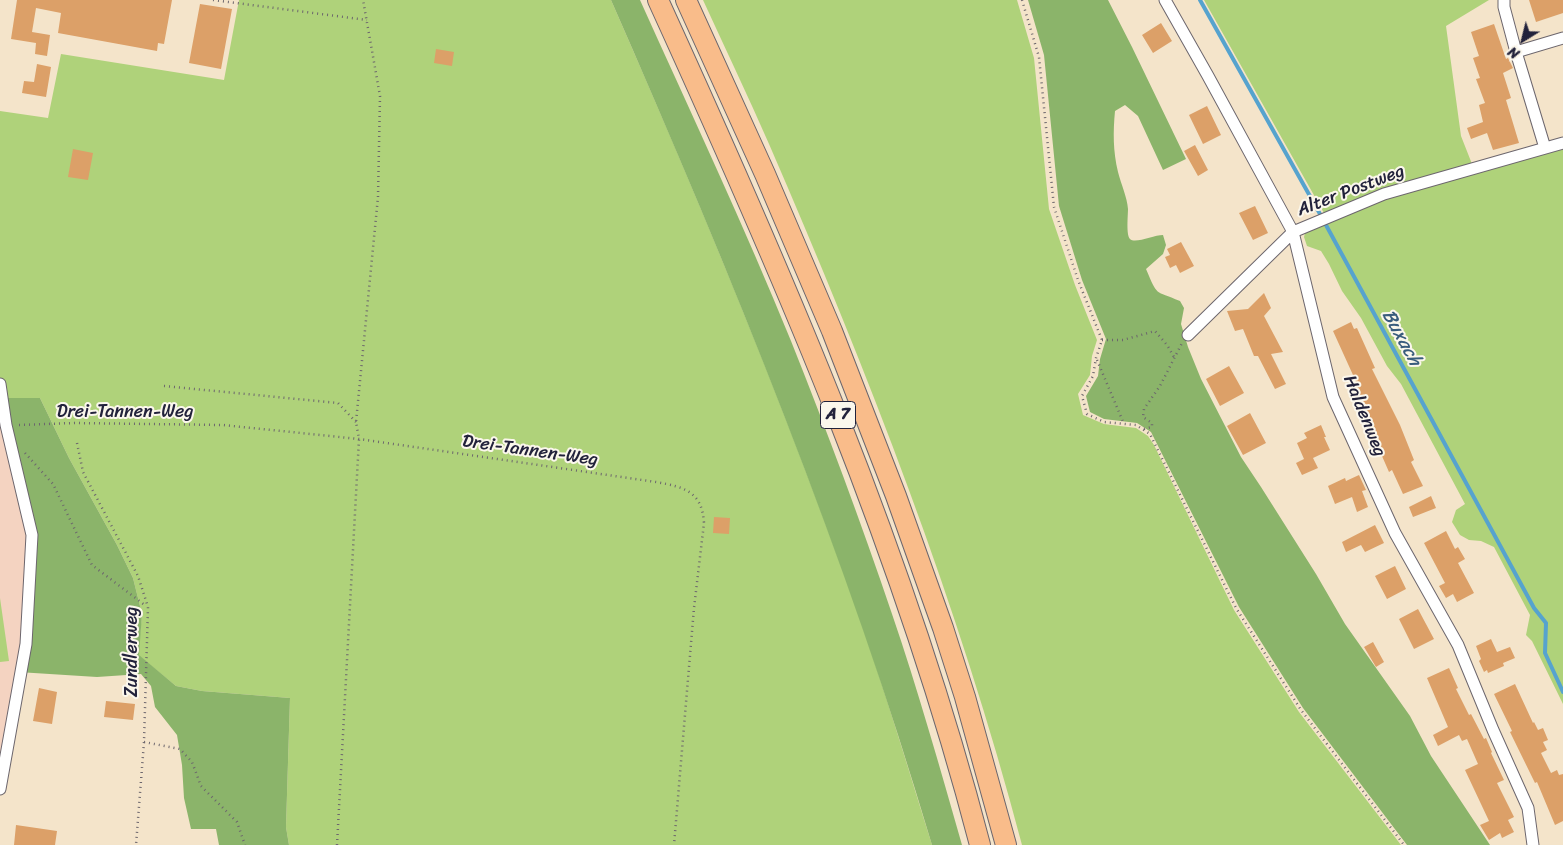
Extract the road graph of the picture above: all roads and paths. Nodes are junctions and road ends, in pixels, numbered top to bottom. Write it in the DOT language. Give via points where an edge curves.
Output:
graph roads {
  1 [pos="213,0"];
  2 [pos="363,0"];
  3 [pos="658,0"];
  4 [pos="686,0"];
  5 [pos="1022,0"];
  6 [pos="1165,0"];
  7 [pos="1504,0"];
  8 [pos="367,20"];
  9 [pos="1563,38"];
  10 [pos="1516,52"];
  11 [pos="1563,143"];
  12 [pos="1545,148"];
  13 [pos="1293,232"];
  14 [pos="1188,335"];
  15 [pos="1102,340"];
  16 [pos="1174,357"];
  17 [pos="1096,358"];
  18 [pos="0,384"];
  19 [pos="164,386"];
  20 [pos="356,422"];
  21 [pos="1124,424"];
  22 [pos="1142,428"];
  23 [pos="7,430"];
  24 [pos="359,439"];
  25 [pos="77,443"];
  26 [pos="148,607"];
  27 [pos="144,742"];
  28 [pos="0,789"];
  29 [pos="136,845"];
  30 [pos="246,845"];
  31 [pos="337,845"];
  32 [pos="674,845"];
  33 [pos="980,845"];
  34 [pos="1006,845"];
  35 [pos="1404,845"];
  36 [pos="1533,845"];
  1 -- 8 [label="path"];
  2 -- 8 [label="path"];
  3 -- 33 [label="highway, A 7" via="759,224 846,435 921,645"];
  4 -- 34 [label="highway, A 7" via="832,330 943,628"];
  5 -- 15 [label="path" via="1039,58 1054,207"];
  6 -- 13 [label="street, Haldenweg"];
  7 -- 10 [label="street"];
  8 -- 20 [label="path" via="380,96 378,197"];
  9 -- 10 [label="street"];
  10 -- 12 [label="street"];
  11 -- 12 [label="street, Alter Postweg"];
  12 -- 13 [label="street, Alter Postweg" via="1392,192"];
  13 -- 14 [label="street, Alter Postweg"];
  13 -- 36 [label="street, Haldenweg" via="1334,397 1395,533 1458,645 1528,808"];
  14 -- 16 [label="path"];
  15 -- 16 [label="path" via="1123,340 1155,331"];
  15 -- 17 [label="path"];
  16 -- 22 [label="path" via="1144,409 1143,417 1152,423 1152,427"];
  17 -- 21 [label="path"];
  17 -- 21 [label="path" via="1093,376 1082,396 1086,414 1104,422"];
  18 -- 23 [label="street"];
  19 -- 20 [label="path" via="338,403"];
  20 -- 24 [label="path"];
  21 -- 22 [label="path"];
  22 -- 35 [label="path" via="1150,434 1236,608 1301,710"];
  23 -- 24 [label="path, Drei-Tannen-Weg" via="74,423 223,425"];
  23 -- 26 [label="path" via="53,484 92,565"];
  23 -- 28 [label="street" via="32,535 26,644"];
  24 -- 31 [label="path"];
  24 -- 32 [label="path, Drei-Tannen-Weg" via="656,482 685,488 697,499 704,523"];
  25 -- 26 [label="path, Zundlerweg" via="83,472 138,576"];
  26 -- 27 [label="path, Zundlerweg"];
  27 -- 29 [label="path, Zundlerweg"];
  27 -- 30 [label="path" via="180,749 192,762 201,786 237,822"];
}
